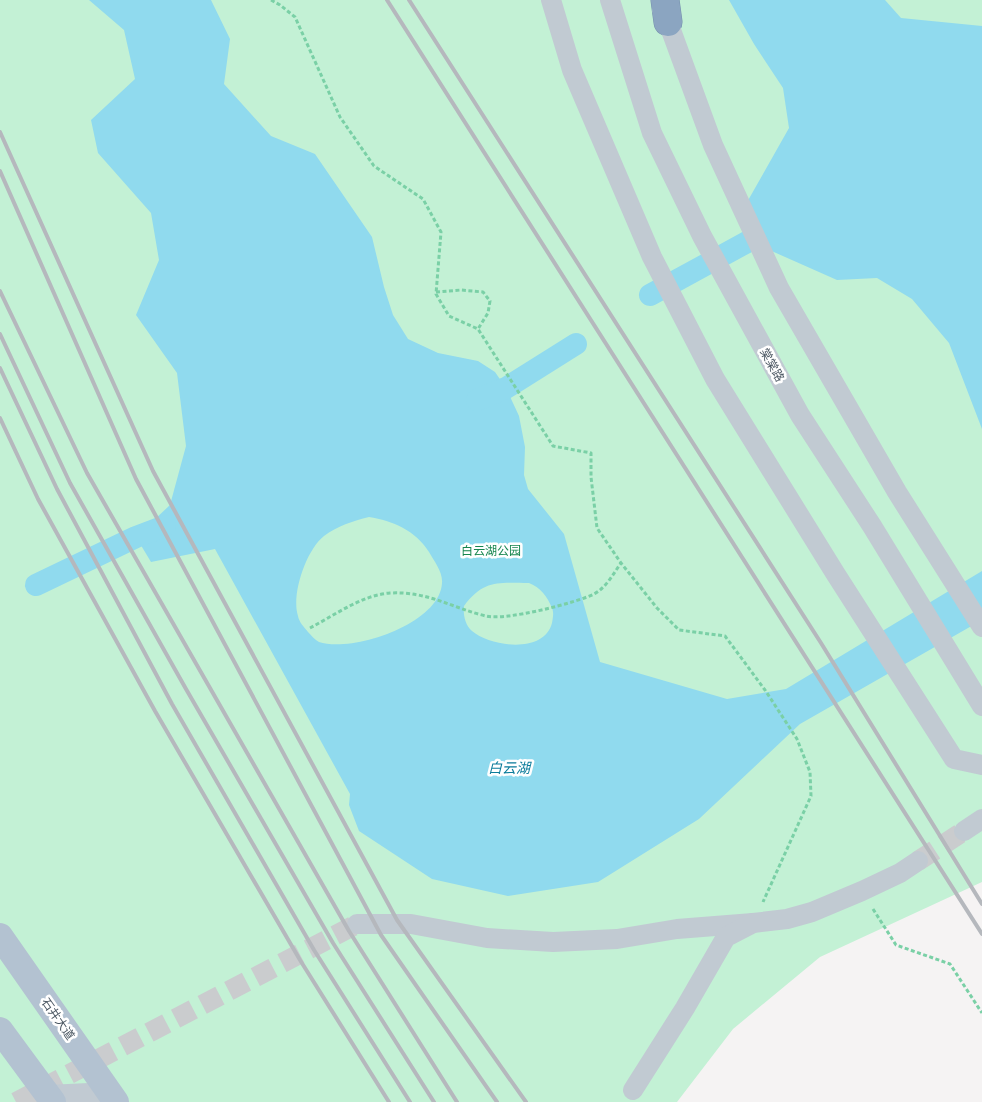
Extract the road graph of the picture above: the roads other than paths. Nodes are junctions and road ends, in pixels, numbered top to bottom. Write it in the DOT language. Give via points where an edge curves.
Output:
graph roads {
  1 [pos="551,0"];
  2 [pos="610,0"];
  3 [pos="664,7"];
  4 [pos="982,627"];
  5 [pos="982,706"];
  6 [pos="982,765"];
  7 [pos="982,819"];
  8 [pos="964,831"];
  9 [pos="918,861"];
  10 [pos="753,923"];
  11 [pos="357,924"];
  12 [pos="0,936"];
  13 [pos="0,1030"];
  14 [pos="633,1090"];
  15 [pos="113,1097"];
  16 [pos="51,1099"];
  1 -- 6 [label="street" via="572,70 652,257 715,378 954,759"];
  2 -- 5 [label="street, 棠棠路" via="652,133 702,236 800,415"];
  3 -- 4 [label="street" via="713,145 779,288 897,492"];
  7 -- 8 [label="street"];
  9 -- 10 [label="street" via="862,891 812,912"];
  10 -- 11 [label="street" via="677,929 617,939 553,942 487,938 411,924"];
  10 -- 14 [label="street" via="726,937 686,1008"];
  12 -- 15 [label="main road, 石井大道"];
  13 -- 16 [label="main road"];
  15 -- 16 [label="street"];
}
